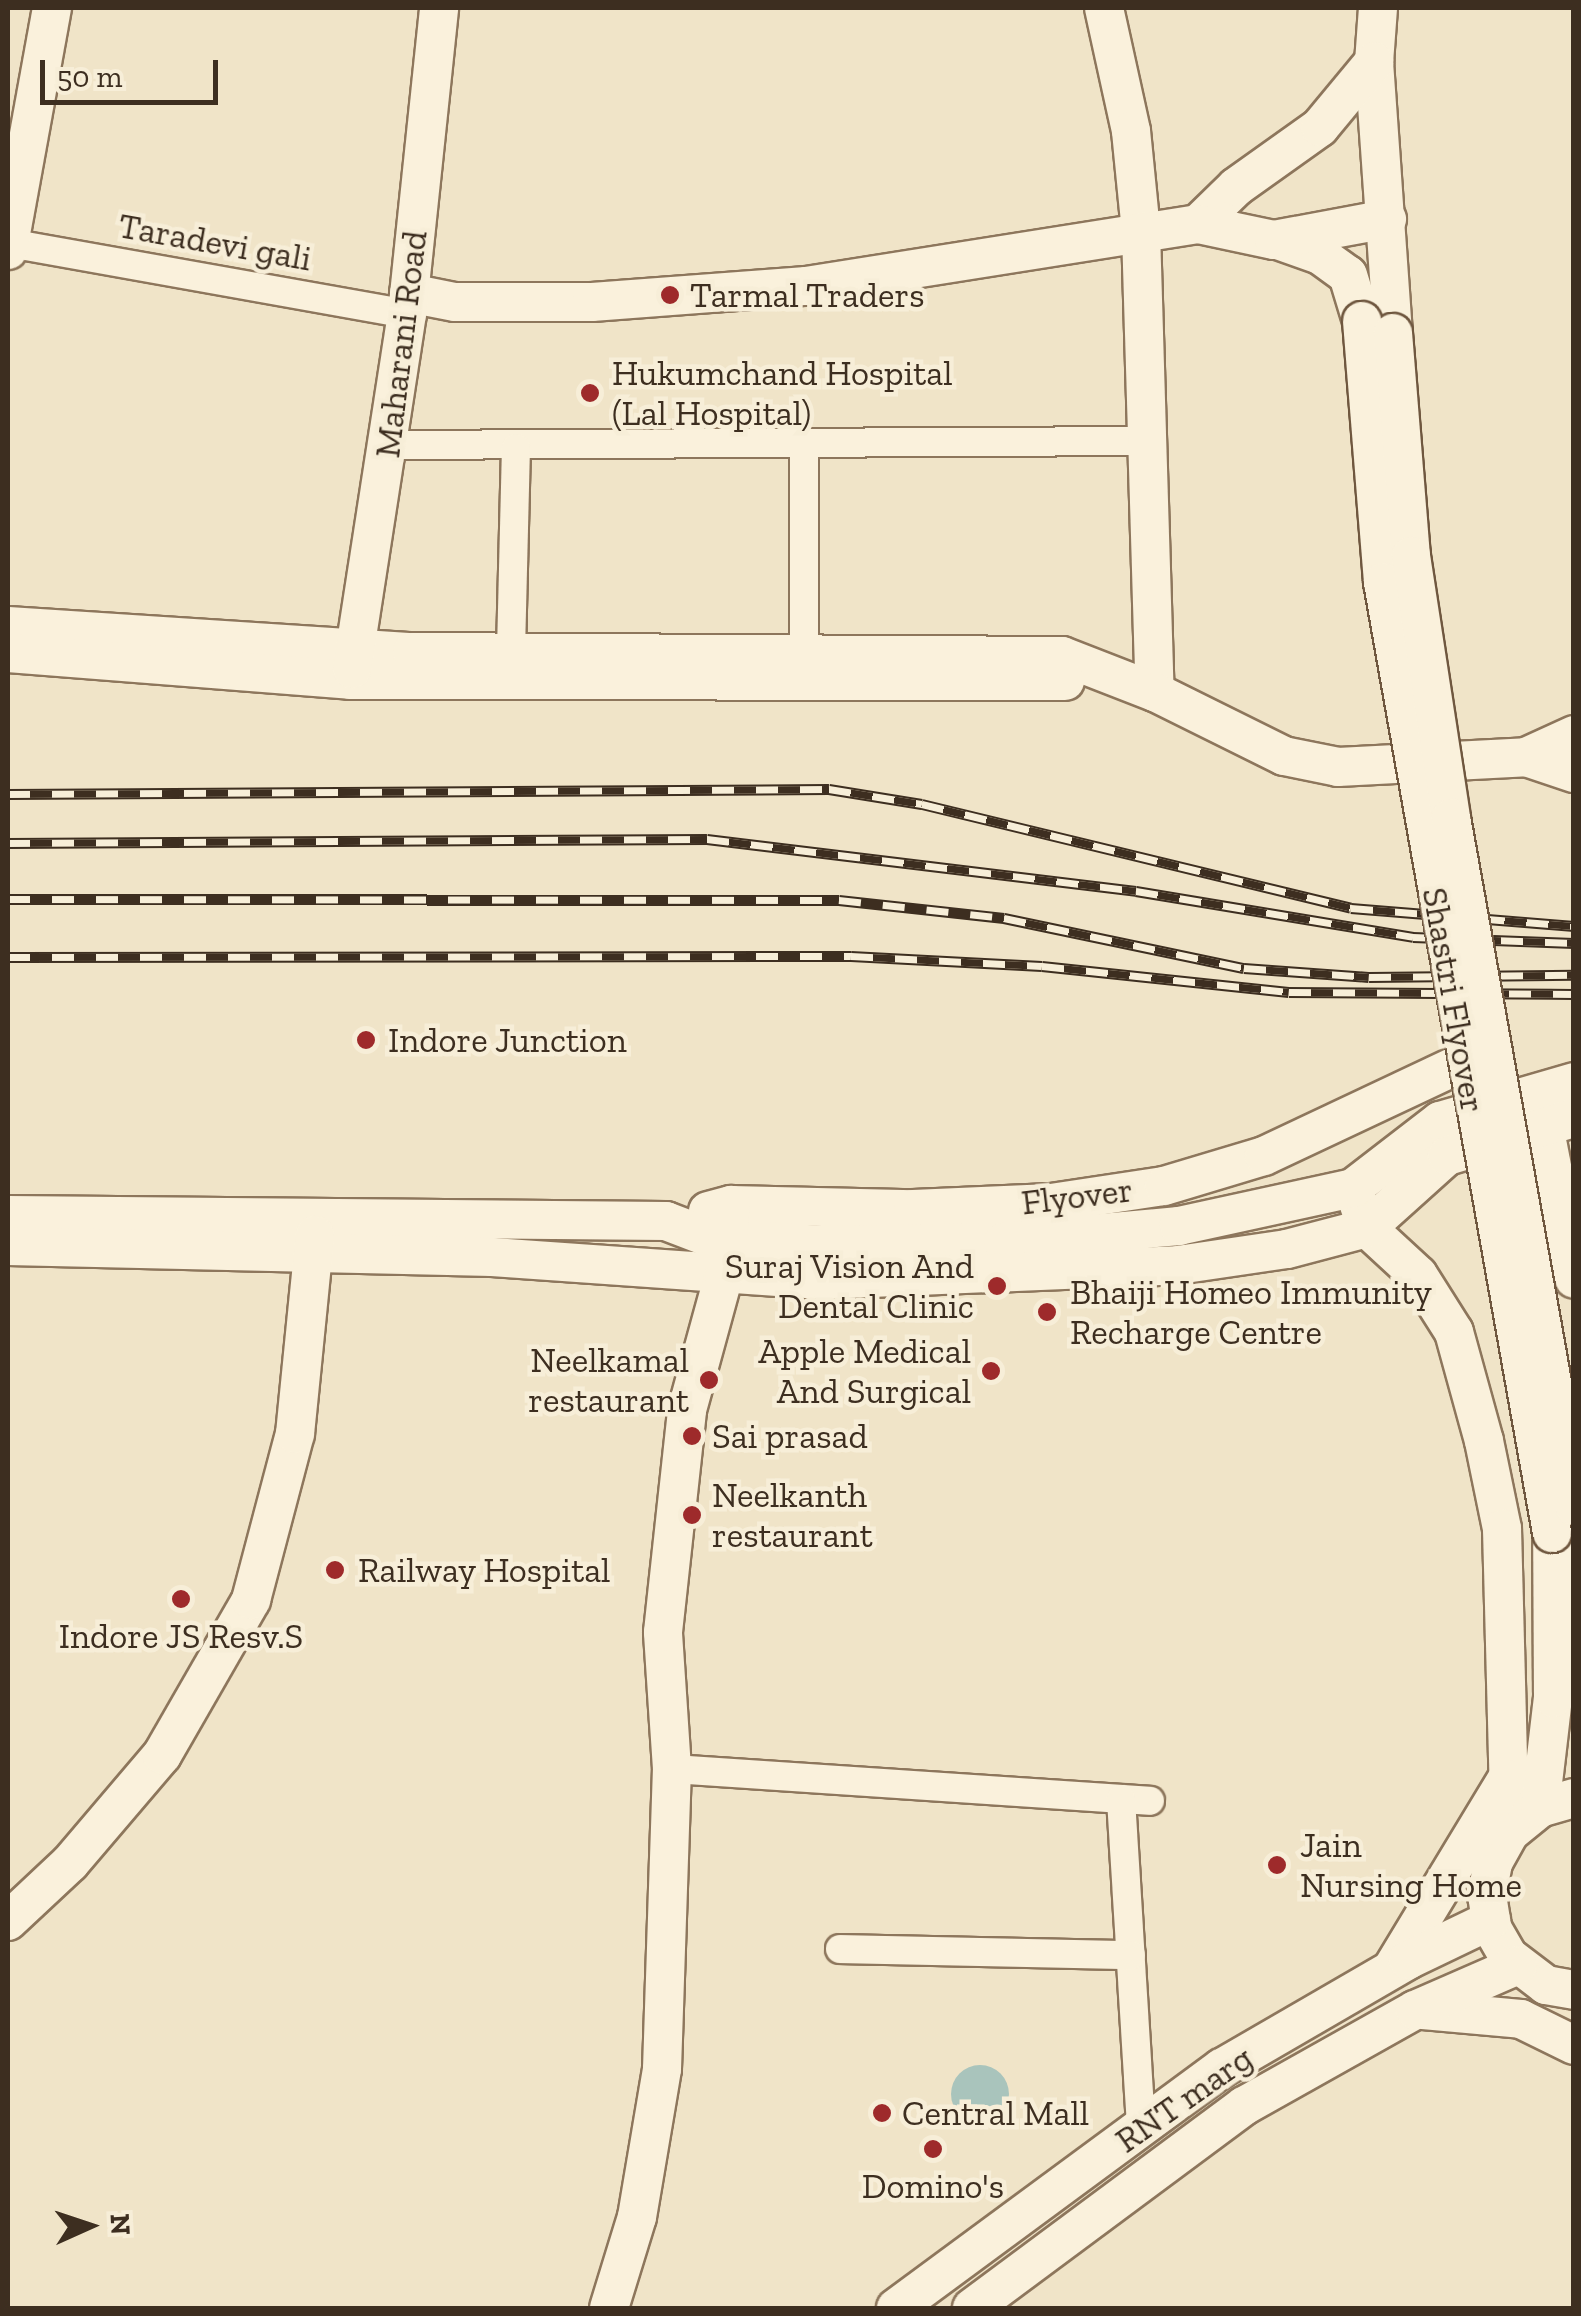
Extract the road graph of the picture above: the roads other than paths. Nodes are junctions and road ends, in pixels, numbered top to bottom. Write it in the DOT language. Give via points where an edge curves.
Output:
graph roads {
  1 [pos="52,8"];
  2 [pos="439,8"];
  3 [pos="1104,8"];
  4 [pos="1378,8"];
  5 [pos="1374,62"];
  6 [pos="1386,219"];
  7 [pos="1167,228"];
  8 [pos="1274,240"];
  9 [pos="8,246"];
  10 [pos="408,304"];
  11 [pos="1378,327"];
  12 [pos="1145,441"];
  13 [pos="804,442"];
  14 [pos="389,446"];
  15 [pos="516,448"];
  16 [pos="8,626"];
  17 [pos="510,651"];
  18 [pos="8,653"];
  19 [pos="804,655"];
  20 [pos="353,664"];
  21 [pos="1112,677"];
  22 [pos="1166,697"];
  23 [pos="1574,734"];
  24 [pos="1526,757"];
  25 [pos="1574,774"];
  26 [pos="1464,1062"];
  27 [pos="1557,1103"];
  28 [pos="1353,1188"];
  29 [pos="8,1215"];
  30 [pos="1366,1228"];
  31 [pos="734,1231"];
  32 [pos="315,1240"];
  33 [pos="8,1246"];
  34 [pos="1574,1279"];
  35 [pos="1574,1506"];
  36 [pos="672,1769"];
  37 [pos="1510,1773"];
  38 [pos="1121,1799"];
  39 [pos="1150,1801"];
  40 [pos="1557,1803"];
  41 [pos="1510,1832"];
  42 [pos="8,1920"];
  43 [pos="1491,1920"];
  44 [pos="840,1949"];
  45 [pos="1131,1955"];
  46 [pos="1518,1965"];
  47 [pos="1392,1969"];
  48 [pos="1574,1990"];
  49 [pos="1415,2010"];
  50 [pos="1574,2045"];
  51 [pos="1142,2127"];
  52 [pos="610,2308"];
  53 [pos="896,2308"];
  54 [pos="972,2308"];
  1 -- 9 [label="street"];
  2 -- 10 [label="street, Maharani Road"];
  3 -- 7 [label="street" via="1131,131"];
  4 -- 5 [label="street, Shastri Flyover"];
  5 -- 6 [label="street, Shastri Flyover"];
  5 -- 7 [label="street" via="1320,127"];
  6 -- 8 [label="street"];
  6 -- 11 [label="street, Shastri Flyover"];
  7 -- 8 [label="street, Shastri Flyover"];
  7 -- 10 [label="street" via="806,286 592,302"];
  7 -- 12 [label="street"];
  7 -- 22 [label="street"];
  8 -- 11 [label="street, Shastri Flyover" via="1320,255 1348,276"];
  9 -- 10 [label="street, Taradevi gali"];
  10 -- 14 [label="street, Maharani Road"];
  11 -- 26 [label="street, Shastri Flyover, bridge" via="1383,582"];
  11 -- 35 [label="street, Shastri Flyover, bridge" via="1451,818"];
  12 -- 13 [label="street"];
  12 -- 22 [label="street"];
  13 -- 15 [label="street"];
  13 -- 19 [label="street"];
  14 -- 15 [label="street"];
  14 -- 20 [label="street, Maharani Road"];
  15 -- 17 [label="street"];
  16 -- 20 [label="street"];
  17 -- 19 [label="street"];
  17 -- 20 [label="street"];
  18 -- 20 [label="street"];
  19 -- 21 [label="street" via="1062,656"];
  20 -- 21 [label="street" via="724,684"];
  21 -- 22 [label="street"];
  22 -- 24 [label="street" via="1315,764 1362,768"];
  23 -- 24 [label="street"];
  24 -- 25 [label="street"];
  26 -- 31 [label="street, Flyover" via="1264,1156 1164,1186 1051,1202 790,1208"];
  26 -- 40 [label="street, Shastri Flyover, bridge" via="1552,1533"];
  27 -- 28 [label="street" via="1440,1121"];
  27 -- 30 [label="street" via="1447,1156"];
  27 -- 34 [label="street"];
  28 -- 30 [label="street"];
  28 -- 31 [label="street" via="1179,1226 1003,1242 819,1245"];
  29 -- 32 [label="street"];
  30 -- 31 [label="street" via="1178,1266 1004,1277"];
  30 -- 37 [label="street" via="1437,1301 1454,1332 1484,1440 1502,1529"];
  31 -- 32 [label="street, Flyover" via="666,1220"];
  31 -- 32 [label="street" via="492,1257"];
  31 -- 36 [label="street" via="687,1410 663,1632"];
  32 -- 33 [label="street"];
  32 -- 42 [label="street" via="295,1434 251,1600 162,1755 70,1863"];
  36 -- 38 [label="street"];
  36 -- 52 [label="street" via="662,2069 637,2217"];
  37 -- 41 [label="street"];
  37 -- 47 [label="street"];
  38 -- 39 [label="street"];
  38 -- 45 [label="street"];
  40 -- 41 [label="street"];
  41 -- 43 [label="street" via="1492,1863"];
  43 -- 46 [label="street"];
  43 -- 47 [label="street, RNT marg"];
  44 -- 45 [label="street"];
  45 -- 51 [label="street"];
  46 -- 48 [label="street" via="1546,1985"];
  46 -- 49 [label="street, RNT marg"];
  47 -- 51 [label="street, RNT marg" via="1222,2068"];
  49 -- 50 [label="street" via="1505,2016"];
  49 -- 54 [label="street, RNT marg" via="1244,2106"];
  51 -- 53 [label="street, RNT marg"];
}
